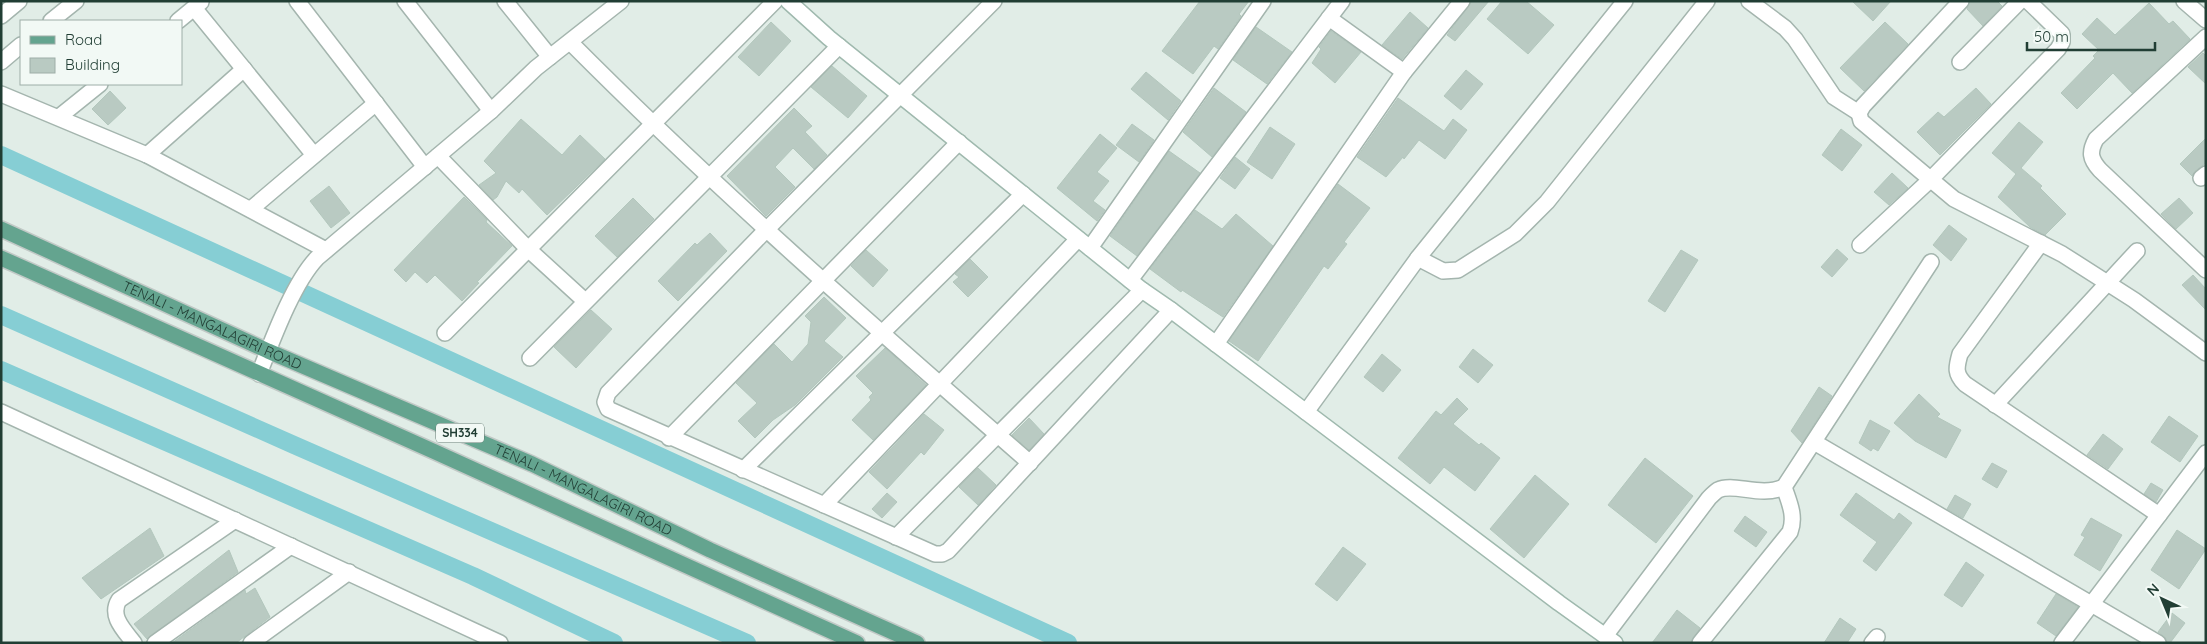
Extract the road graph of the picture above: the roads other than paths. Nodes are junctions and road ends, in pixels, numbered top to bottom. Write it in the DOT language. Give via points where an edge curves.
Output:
graph roads {
  1 [pos="19,1"];
  2 [pos="76,1"];
  3 [pos="297,1"];
  4 [pos="405,1"];
  5 [pos="505,1"];
  6 [pos="620,1"];
  7 [pos="775,1"];
  8 [pos="788,1"];
  9 [pos="994,1"];
  10 [pos="1263,1"];
  11 [pos="1342,1"];
  12 [pos="1462,1"];
  13 [pos="1624,1"];
  14 [pos="1707,1"];
  15 [pos="1749,1"];
  16 [pos="1962,1"];
  17 [pos="2020,1"];
  18 [pos="2028,1"];
  19 [pos="2184,1"];
  20 [pos="198,4"];
  21 [pos="1,16"];
  22 [pos="1329,18"];
  23 [pos="52,20"];
  24 [pos="179,20"];
  25 [pos="2206,20"];
  26 [pos="2206,37"];
  27 [pos="570,42"];
  28 [pos="20,46"];
  29 [pos="839,46"];
  30 [pos="550,57"];
  31 [pos="1,62"];
  32 [pos="1960,62"];
  33 [pos="244,69"];
  34 [pos="1404,72"];
  35 [pos="99,85"];
  36 [pos="1,94"];
  37 [pos="900,95"];
  38 [pos="376,103"];
  39 [pos="491,111"];
  40 [pos="1859,113"];
  41 [pos="59,117"];
  42 [pos="652,125"];
  43 [pos="959,142"];
  44 [pos="147,155"];
  45 [pos="314,155"];
  46 [pos="438,156"];
  47 [pos="425,167"];
  48 [pos="710,177"];
  49 [pos="1930,180"];
  50 [pos="1023,194"];
  51 [pos="251,209"];
  52 [pos="1,229"];
  53 [pos="767,229"];
  54 [pos="1084,243"];
  55 [pos="2041,243"];
  56 [pos="1860,245"];
  57 [pos="528,249"];
  58 [pos="326,250"];
  59 [pos="2137,252"];
  60 [pos="1,258"];
  61 [pos="1418,258"];
  62 [pos="1931,262"];
  63 [pos="2206,270"];
  64 [pos="824,280"];
  65 [pos="2108,283"];
  66 [pos="1136,285"];
  67 [pos="585,301"];
  68 [pos="1171,310"];
  69 [pos="445,333"];
  70 [pos="882,333"];
  71 [pos="1216,344"];
  72 [pos="268,351"];
  73 [pos="2206,353"];
  74 [pos="530,358"];
  75 [pos="259,374"];
  76 [pos="940,384"];
  77 [pos="1995,405"];
  78 [pos="1,412"];
  79 [pos="1306,412"];
  80 [pos="997,435"];
  81 [pos="669,438"];
  82 [pos="1814,442"];
  83 [pos="2206,453"];
  84 [pos="1030,463"];
  85 [pos="743,470"];
  86 [pos="1784,487"];
  87 [pos="824,505"];
  88 [pos="2159,515"];
  89 [pos="235,520"];
  90 [pos="896,537"];
  91 [pos="291,546"];
  92 [pos="349,572"];
  93 [pos="2092,603"];
  94 [pos="1610,639"];
  95 [pos="134,643"];
  96 [pos="156,643"];
  97 [pos="251,643"];
  98 [pos="500,643"];
  99 [pos="857,643"];
  100 [pos="917,643"];
  101 [pos="1700,643"];
  102 [pos="2062,643"];
  103 [pos="2158,643"];
  1 -- 21 [label="street"];
  2 -- 23 [label="street"];
  3 -- 38 [label="street"];
  4 -- 39 [label="street"];
  5 -- 30 [label="street"];
  6 -- 27 [label="street"];
  7 -- 42 [label="street"];
  8 -- 29 [label="street"];
  9 -- 37 [label="street"];
  10 -- 54 [label="street"];
  11 -- 22 [label="street"];
  12 -- 34 [label="street"];
  13 -- 61 [label="street"];
  14 -- 61 [label="street" via="1543,207 1514,234 1458,270 1443,271"];
  15 -- 40 [label="street" via="1785,28 1834,97"];
  16 -- 40 [label="street"];
  17 -- 32 [label="street"];
  18 -- 49 [label="street" via="2062,34 2062,42"];
  19 -- 25 [label="street"];
  20 -- 24 [label="street"];
  20 -- 33 [label="street"];
  22 -- 34 [label="street"];
  22 -- 66 [label="street"];
  26 -- 63 [label="street" via="2096,139 2091,150 2092,161 2100,170"];
  27 -- 30 [label="street"];
  27 -- 42 [label="street"];
  28 -- 31 [label="street"];
  29 -- 37 [label="street"];
  29 -- 48 [label="street"];
  30 -- 39 [label="street"];
  33 -- 44 [label="street"];
  33 -- 45 [label="street"];
  34 -- 71 [label="street"];
  35 -- 41 [label="street"];
  36 -- 41 [label="street"];
  37 -- 43 [label="street"];
  37 -- 53 [label="street"];
  38 -- 45 [label="street"];
  38 -- 47 [label="street"];
  39 -- 46 [label="street"];
  40 -- 49 [label="street" via="1867,128"];
  41 -- 44 [label="street"];
  42 -- 48 [label="street"];
  42 -- 57 [label="street"];
  43 -- 50 [label="street"];
  43 -- 64 [label="street"];
  44 -- 51 [label="street"];
  45 -- 51 [label="street"];
  46 -- 47 [label="street"];
  46 -- 57 [label="street"];
  47 -- 58 [label="street"];
  48 -- 53 [label="street"];
  48 -- 67 [label="street"];
  49 -- 55 [label="street" via="1960,202"];
  49 -- 56 [label="street"];
  50 -- 54 [label="street"];
  50 -- 70 [label="street"];
  51 -- 58 [label="street"];
  52 -- 72 [label="main road, TENALI - MANGALAGIRI ROAD / SH334"];
  53 -- 64 [label="street"];
  53 -- 81 [label="street" via="608,393 605,402 608,409"];
  54 -- 66 [label="street"];
  54 -- 76 [label="street"];
  55 -- 65 [label="street"];
  55 -- 77 [label="street" via="1960,354 1956,365 1957,375 1965,384"];
  57 -- 67 [label="street"];
  57 -- 69 [label="street"];
  58 -- 72 [label="street" via="306,272"];
  59 -- 65 [label="street"];
  60 -- 75 [label="main road, SH334"];
  61 -- 79 [label="street"];
  62 -- 82 [label="street"];
  64 -- 70 [label="street"];
  64 -- 81 [label="street"];
  65 -- 73 [label="street"];
  65 -- 77 [label="street"];
  66 -- 68 [label="street"];
  66 -- 80 [label="street"];
  67 -- 74 [label="street"];
  68 -- 71 [label="street"];
  68 -- 84 [label="street"];
  70 -- 76 [label="street"];
  70 -- 85 [label="street"];
  71 -- 79 [label="street"];
  72 -- 75 [label="street"];
  72 -- 100 [label="main road, TENALI - MANGALAGIRI ROAD / SH334" via="532,464 710,550"];
  75 -- 99 [label="main road, SH334"];
  76 -- 80 [label="street"];
  76 -- 87 [label="street"];
  77 -- 88 [label="street"];
  78 -- 89 [label="street"];
  79 -- 94 [label="street"];
  80 -- 84 [label="street"];
  80 -- 90 [label="street"];
  81 -- 85 [label="street"];
  82 -- 86 [label="street"];
  82 -- 93 [label="street"];
  83 -- 88 [label="street"];
  84 -- 90 [label="street" via="948,551 935,554"];
  85 -- 87 [label="street"];
  86 -- 94 [label="street" via="1767,492 1718,490 1709,498"];
  86 -- 101 [label="street" via="1793,513 1794,523 1790,532"];
  87 -- 90 [label="street"];
  88 -- 93 [label="street"];
  89 -- 91 [label="street"];
  89 -- 95 [label="street" via="119,600 115,607 116,616"];
  91 -- 92 [label="street"];
  91 -- 96 [label="street"];
  92 -- 97 [label="street"];
  92 -- 98 [label="street"];
  93 -- 102 [label="street"];
  93 -- 103 [label="street"];
}
